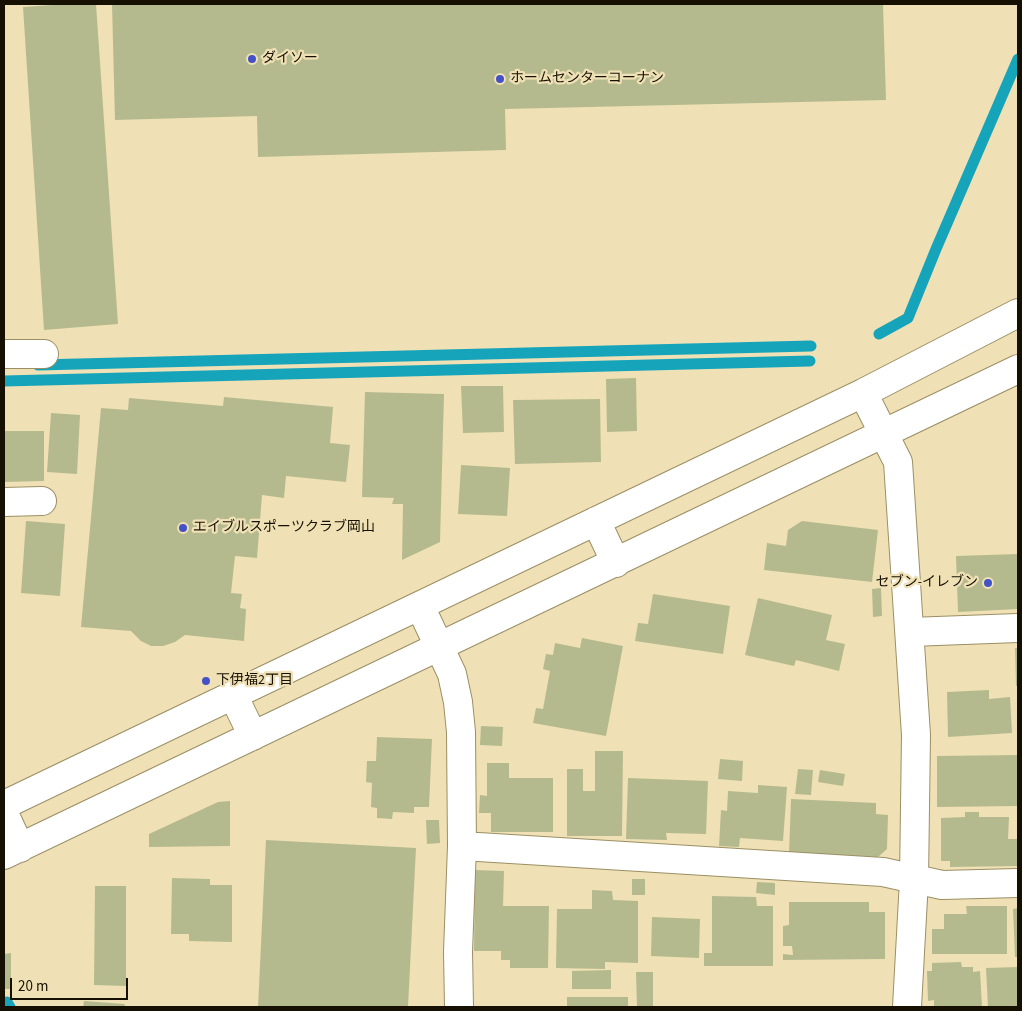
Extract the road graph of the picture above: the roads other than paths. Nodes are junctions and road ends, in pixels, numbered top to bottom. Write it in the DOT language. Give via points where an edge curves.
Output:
graph roads {
  1 [pos="1018,313"];
  2 [pos="4,354"];
  3 [pos="44,354"];
  4 [pos="1018,370"];
  5 [pos="863,393"];
  6 [pos="885,434"];
  7 [pos="42,501"];
  8 [pos="4,502"];
  9 [pos="596,521"];
  10 [pos="616,563"];
  11 [pos="420,606"];
  12 [pos="1018,628"];
  13 [pos="910,632"];
  14 [pos="440,647"];
  15 [pos="233,695"];
  16 [pos="253,736"];
  17 [pos="4,805"];
  18 [pos="4,814"];
  19 [pos="462,846"];
  20 [pos="12,851"];
  21 [pos="914,880"];
  22 [pos="1018,883"];
  23 [pos="459,1007"];
  24 [pos="907,1007"];
  1 -- 5 [label="street"];
  2 -- 3 [label="street"];
  4 -- 6 [label="street"];
  5 -- 6 [label="street"];
  5 -- 9 [label="street"];
  6 -- 10 [label="street"];
  6 -- 13 [label="street" via="898,462"];
  7 -- 8 [label="street"];
  9 -- 10 [label="street"];
  9 -- 11 [label="street"];
  10 -- 14 [label="street"];
  11 -- 14 [label="street"];
  11 -- 15 [label="street"];
  12 -- 13 [label="street"];
  13 -- 21 [label="street" via="916,735"];
  14 -- 16 [label="street"];
  14 -- 19 [label="street" via="452,674 458,702"];
  15 -- 16 [label="street"];
  15 -- 17 [label="street"];
  16 -- 20 [label="street"];
  18 -- 20 [label="street"];
  19 -- 21 [label="street" via="883,872"];
  19 -- 23 [label="street"];
  21 -- 22 [label="street" via="942,885"];
  21 -- 24 [label="street"];
}
